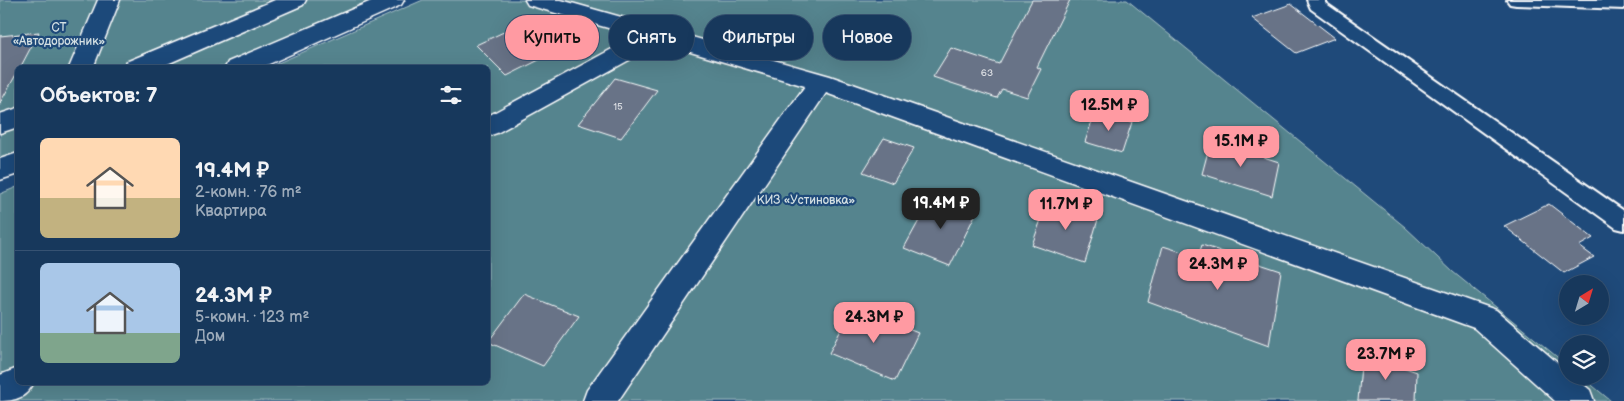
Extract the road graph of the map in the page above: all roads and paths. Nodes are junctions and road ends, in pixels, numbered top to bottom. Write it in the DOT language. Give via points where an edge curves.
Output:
graph roads {
  1 [pos="110,0"];
  2 [pos="295,0"];
  3 [pos="393,0"];
  4 [pos="536,0"];
  5 [pos="1316,0"];
  6 [pos="1516,0"];
  7 [pos="1624,4"];
  8 [pos="609,20"];
  9 [pos="694,44"];
  10 [pos="611,60"];
  11 [pos="82,65"];
  12 [pos="142,65"];
  13 [pos="244,65"];
  14 [pos="821,82"];
  15 [pos="15,118"];
  16 [pos="0,124"];
  17 [pos="490,126"];
  18 [pos="15,164"];
  19 [pos="0,170"];
  20 [pos="1624,222"];
  21 [pos="15,384"];
  22 [pos="0,392"];
  23 [pos="599,401"];
  24 [pos="1578,401"];
  1 -- 11 [label="street"];
  2 -- 12 [label="street"];
  3 -- 13 [label="street"];
  4 -- 8 [label="street"];
  5 -- 20 [label="lane" via="1317,5"];
  6 -- 7 [label="lane"];
  9 -- 14 [label="street"];
  10 -- 17 [label="street"];
  14 -- 23 [label="street"];
  14 -- 24 [label="street" via="1485,318"];
  15 -- 16 [label="street"];
  18 -- 19 [label="street"];
  21 -- 22 [label="street"];
}
